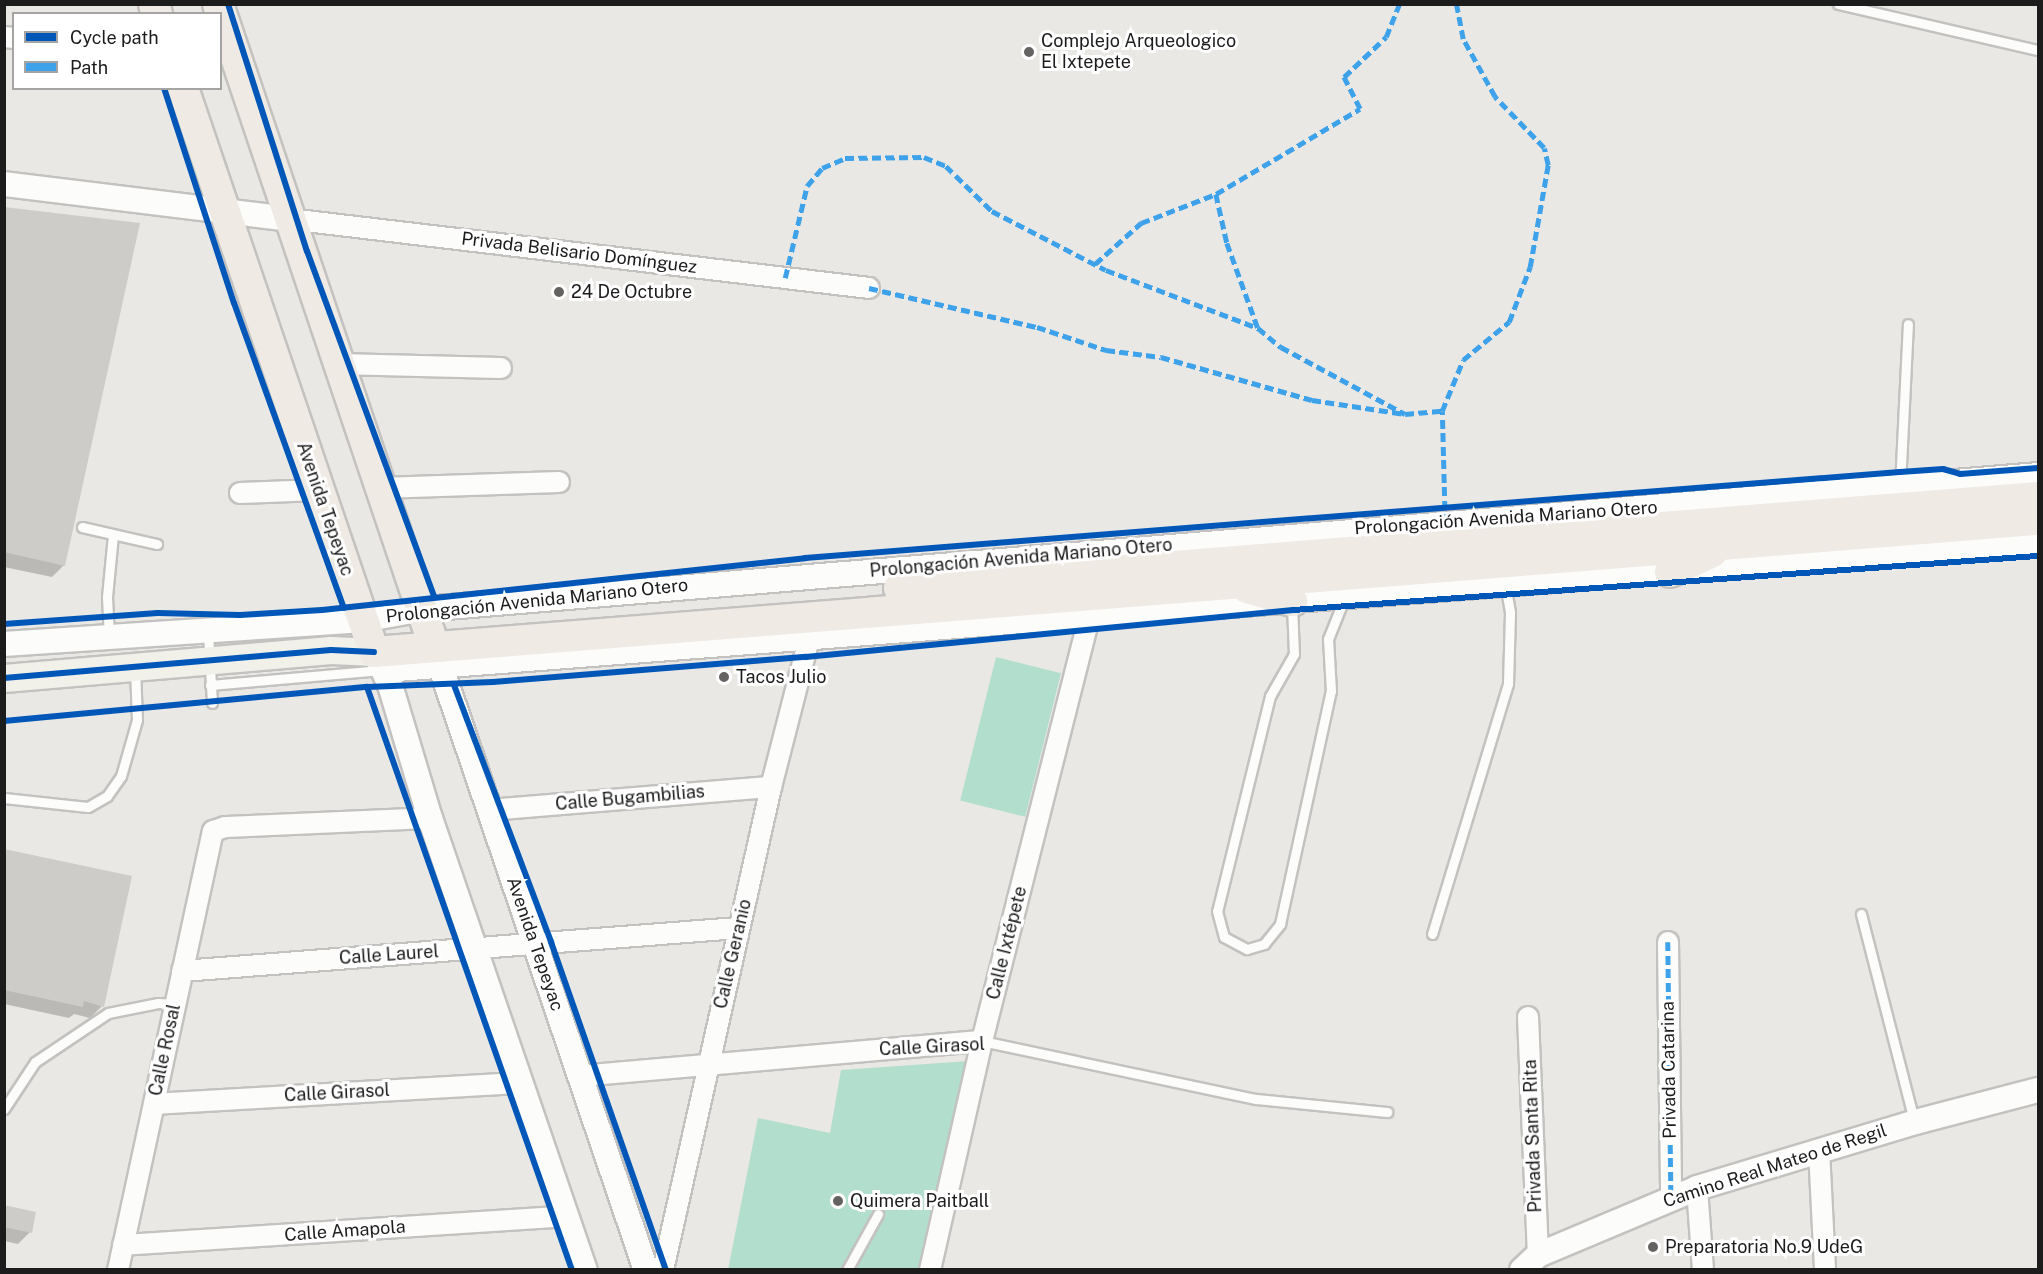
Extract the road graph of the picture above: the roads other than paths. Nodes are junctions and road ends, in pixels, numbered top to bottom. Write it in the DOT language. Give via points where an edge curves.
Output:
graph roads {
  1 [pos="1838,4"];
  2 [pos="222,16"];
  3 [pos="2038,50"];
  4 [pos="184,90"];
  5 [pos="4,184"];
  6 [pos="225,211"];
  7 [pos="289,219"];
  8 [pos="869,288"];
  9 [pos="1908,324"];
  10 [pos="338,364"];
  11 [pos="501,368"];
  12 [pos="2038,475"];
  13 [pos="559,482"];
  14 [pos="1900,486"];
  15 [pos="381,488"];
  16 [pos="319,490"];
  17 [pos="240,493"];
  18 [pos="2038,497"];
  19 [pos="1672,505"];
  20 [pos="1961,515"];
  21 [pos="2038,520"];
  22 [pos="82,527"];
  23 [pos="1731,533"];
  24 [pos="113,535"];
  25 [pos="1287,535"];
  26 [pos="2038,543"];
  27 [pos="157,544"];
  28 [pos="1229,572"];
  29 [pos="1670,572"];
  30 [pos="1505,585"];
  31 [pos="1345,597"];
  32 [pos="1292,601"];
  33 [pos="1089,617"];
  34 [pos="208,627"];
  35 [pos="109,637"];
  36 [pos="431,637"];
  37 [pos="809,639"];
  38 [pos="4,644"];
  39 [pos="372,644"];
  40 [pos="134,667"];
  41 [pos="209,673"];
  42 [pos="4,678"];
  43 [pos="212,703"];
  44 [pos="771,787"];
  45 [pos="4,798"];
  46 [pos="490,810"];
  47 [pos="430,818"];
  48 [pos="1861,914"];
  49 [pos="738,928"];
  50 [pos="1432,934"];
  51 [pos="1668,942"];
  52 [pos="535,944"];
  53 [pos="475,948"];
  54 [pos="182,971"];
  55 [pos="175,1004"];
  56 [pos="1528,1017"];
  57 [pos="982,1041"];
  58 [pos="708,1065"];
  59 [pos="580,1076"];
  60 [pos="521,1083"];
  61 [pos="2038,1090"];
  62 [pos="154,1104"];
  63 [pos="4,1109"];
  64 [pos="1387,1113"];
  65 [pos="1915,1122"];
  66 [pos="1820,1150"];
  67 [pos="1697,1188"];
  68 [pos="1671,1198"];
  69 [pos="878,1214"];
  70 [pos="567,1216"];
  71 [pos="123,1245"];
  72 [pos="1530,1262"];
  73 [pos="118,1269"];
  74 [pos="585,1269"];
  75 [pos="646,1269"];
  76 [pos="663,1269"];
  77 [pos="847,1269"];
  78 [pos="930,1269"];
  79 [pos="1703,1269"];
  80 [pos="1825,1269"];
  1 -- 3 [label="lane"];
  2 -- 7 [label="main road, Avenida Tepeyac"];
  4 -- 6 [label="main road, Avenida Tepeyac"];
  5 -- 6 [label="street"];
  6 -- 7 [label="street"];
  6 -- 16 [label="main road, Avenida Tepeyac"];
  7 -- 8 [label="street, Privada Belisario Domínguez"];
  7 -- 10 [label="main road, Avenida Tepeyac"];
  9 -- 14 [label="lane"];
  10 -- 11 [label="street"];
  10 -- 15 [label="main road, Avenida Tepeyac"];
  12 -- 14 [label="street, Prolongación Avenida Mariano Otero"];
  13 -- 15 [label="street"];
  14 -- 19 [label="street, Prolongación Avenida Mariano Otero"];
  15 -- 36 [label="main road, Avenida Tepeyac"];
  16 -- 17 [label="street"];
  16 -- 39 [label="main road, Avenida Tepeyac"];
  18 -- 20 [label="main road"];
  19 -- 23 [label="main road"];
  19 -- 25 [label="street, Prolongación Avenida Mariano Otero"];
  20 -- 21 [label="main road"];
  20 -- 23 [label="main road, Prolongación Avenida Mariano Otero"];
  22 -- 24 [label="lane"];
  23 -- 28 [label="main road, Prolongación Avenida Mariano Otero"];
  23 -- 29 [label="main road"];
  24 -- 27 [label="lane"];
  24 -- 35 [label="lane" via="106,597"];
  25 -- 28 [label="main road"];
  25 -- 36 [label="street, Prolongación Avenida Mariano Otero"];
  26 -- 29 [label="street, Prolongación Avenida Mariano Otero"];
  28 -- 32 [label="main road"];
  28 -- 36 [label="main road, Prolongación Avenida Mariano Otero"];
  29 -- 30 [label="street, Prolongación Avenida Mariano Otero"];
  30 -- 31 [label="street, Prolongación Avenida Mariano Otero"];
  30 -- 50 [label="lane" via="1510,612 1508,684"];
  31 -- 32 [label="street, Prolongación Avenida Mariano Otero"];
  31 -- 32 [label="lane" via="1328,639 1331,692 1280,924 1264,944 1247,949 1224,937 1217,911 1270,696 1294,654"];
  32 -- 33 [label="street, Prolongación Avenida Mariano Otero"];
  33 -- 37 [label="street, Prolongación Avenida Mariano Otero"];
  33 -- 57 [label="street, Calle Ixtépete"];
  34 -- 35 [label="street, Prolongación Avenida Mariano Otero"];
  34 -- 39 [label="street, Prolongación Avenida Mariano Otero"];
  34 -- 41 [label="lane"];
  35 -- 38 [label="street, Prolongación Avenida Mariano Otero"];
  36 -- 37 [label="street, Prolongación Avenida Mariano Otero"];
  36 -- 39 [label="main road, Prolongación Avenida Mariano Otero"];
  36 -- 39 [label="street, Prolongación Avenida Mariano Otero"];
  36 -- 46 [label="street, Avenida Tepeyac"];
  37 -- 44 [label="street, Calle Geranio"];
  39 -- 41 [label="lane"];
  39 -- 41 [label="main road, Prolongación Avenida Mariano Otero"];
  39 -- 47 [label="street, Avenida Tepeyac"];
  40 -- 41 [label="main road, Prolongación Avenida Mariano Otero"];
  40 -- 42 [label="main road, Prolongación Avenida Mariano Otero"];
  40 -- 45 [label="lane" via="137,720 121,776 107,796 88,807"];
  41 -- 43 [label="lane"];
  44 -- 46 [label="street, Calle Bugambilias"];
  44 -- 49 [label="street, Calle Geranio"];
  46 -- 52 [label="street, Avenida Tepeyac"];
  47 -- 53 [label="street, Avenida Tepeyac"];
  47 -- 54 [label="street, Calle Rosal" via="225,827 213,831"];
  48 -- 65 [label="lane"];
  49 -- 52 [label="street, Calle Laurel"];
  49 -- 58 [label="street, Calle Geranio"];
  51 -- 68 [label="street, Privada Catarina"];
  52 -- 53 [label="street, Calle Laurel"];
  52 -- 59 [label="street, Avenida Tepeyac"];
  53 -- 54 [label="street, Calle Laurel"];
  53 -- 60 [label="street, Avenida Tepeyac"];
  54 -- 55 [label="street, Calle Rosal"];
  55 -- 62 [label="street, Calle Rosal"];
  55 -- 63 [label="lane" via="158,1003 108,1013 35,1062"];
  56 -- 72 [label="street, Privada Santa Rita"];
  57 -- 58 [label="street, Calle Girasol"];
  57 -- 64 [label="lane, Calle Girasol" via="1256,1099"];
  57 -- 78 [label="street, Calle Ixtépete"];
  58 -- 59 [label="street, Calle Girasol"];
  58 -- 76 [label="street, Calle Geranio"];
  59 -- 75 [label="street, Avenida Tepeyac"];
  60 -- 62 [label="street, Calle Girasol"];
  60 -- 70 [label="street, Avenida Tepeyac"];
  61 -- 65 [label="street, Camino Real Mateo de Regil"];
  62 -- 71 [label="street, Calle Rosal"];
  65 -- 66 [label="street, Camino Real Mateo de Regil"];
  66 -- 67 [label="street, Camino Real Mateo de Regil"];
  66 -- 80 [label="street"];
  67 -- 68 [label="street, Camino Real Mateo de Regil"];
  67 -- 79 [label="street"];
  68 -- 72 [label="street, Camino Real Mateo de Regil"];
  69 -- 77 [label="lane"];
  70 -- 71 [label="street, Calle Amapola"];
  70 -- 74 [label="street, Avenida Tepeyac"];
  71 -- 73 [label="street, Calle Rosal"];
}
